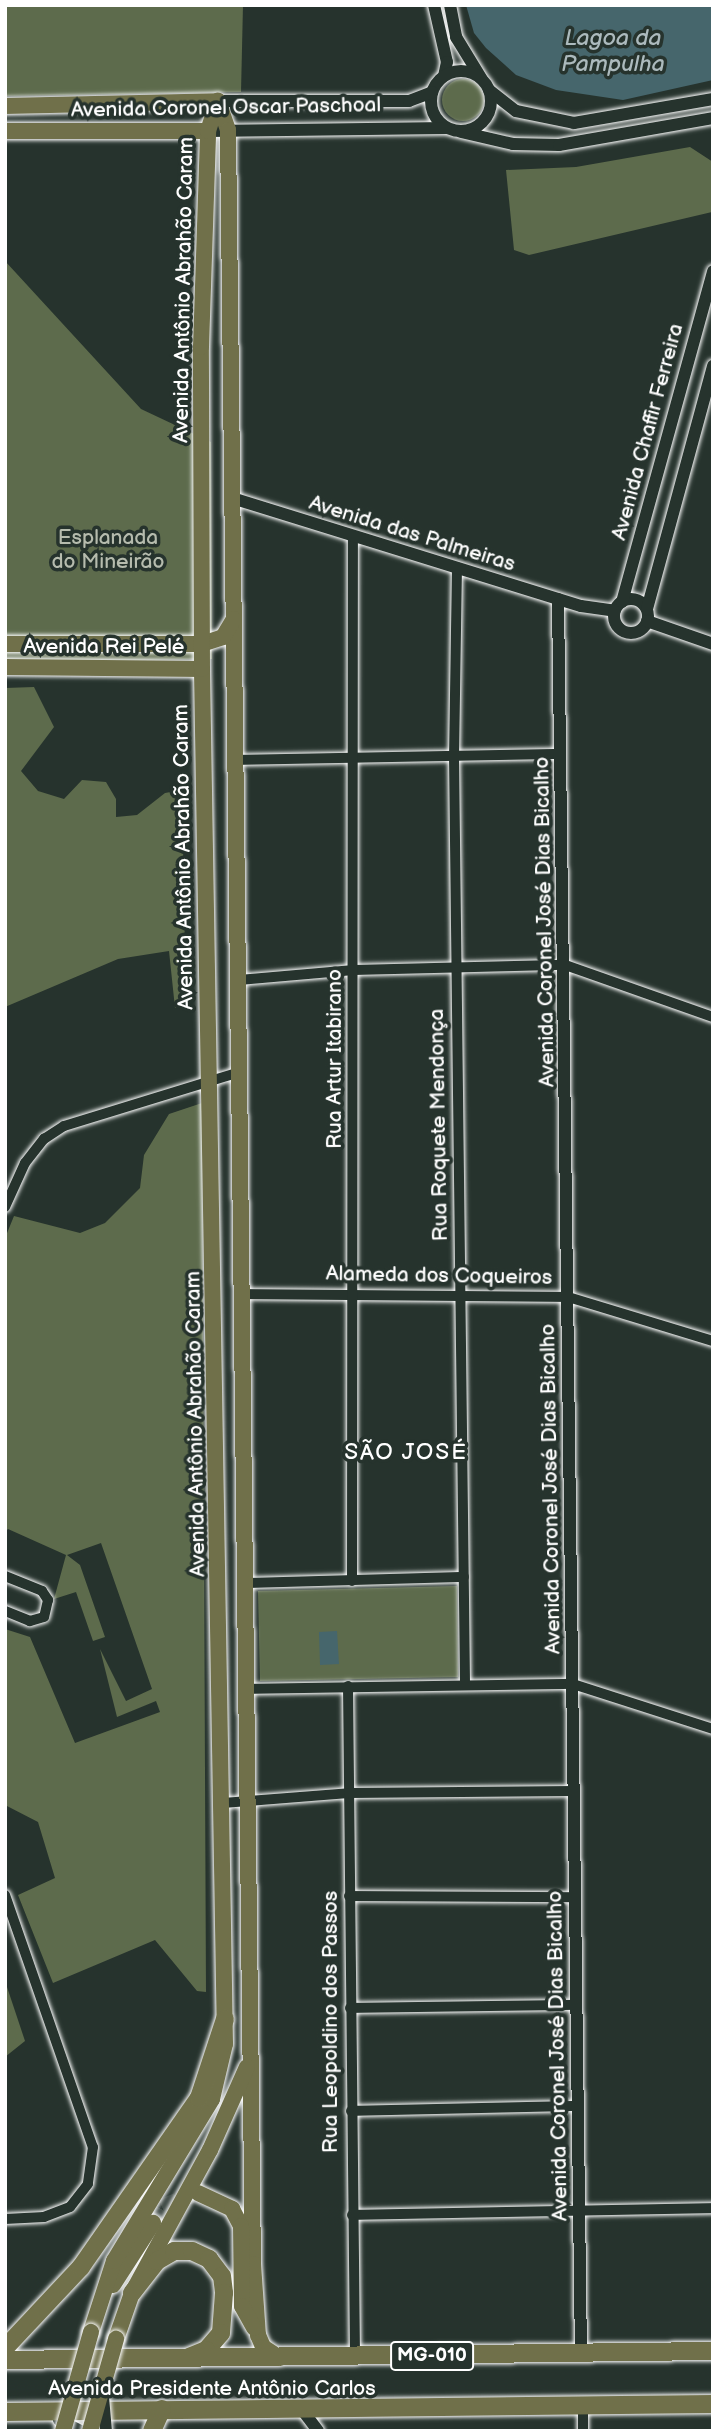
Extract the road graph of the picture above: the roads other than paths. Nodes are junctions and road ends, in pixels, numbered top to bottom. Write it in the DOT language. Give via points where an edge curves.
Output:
graph roads {
  1 [pos="434,5"];
  2 [pos="450,5"];
  3 [pos="444,76"];
  4 [pos="486,85"];
  5 [pos="432,92"];
  6 [pos="713,99"];
  7 [pos="218,101"];
  8 [pos="5,106"];
  9 [pos="713,118"];
  10 [pos="446,128"];
  11 [pos="228,130"];
  12 [pos="5,131"];
  13 [pos="208,131"];
  14 [pos="461,132"];
  15 [pos="713,271"];
  16 [pos="230,345"];
  17 [pos="201,346"];
  18 [pos="713,366"];
  19 [pos="230,396"];
  20 [pos="201,398"];
  21 [pos="232,498"];
  22 [pos="353,536"];
  23 [pos="457,567"];
  24 [pos="561,600"];
  25 [pos="581,606"];
  26 [pos="618,606"];
  27 [pos="234,618"];
  28 [pos="645,620"];
  29 [pos="617,625"];
  30 [pos="711,643"];
  31 [pos="5,644"];
  32 [pos="202,644"];
  33 [pos="78,645"];
  34 [pos="5,667"];
  35 [pos="41,668"];
  36 [pos="202,668"];
  37 [pos="562,754"];
  38 [pos="352,756"];
  39 [pos="454,756"];
  40 [pos="237,760"];
  41 [pos="565,965"];
  42 [pos="456,968"];
  43 [pos="354,970"];
  44 [pos="239,980"];
  45 [pos="713,1017"];
  46 [pos="240,1072"];
  47 [pos="209,1080"];
  48 [pos="5,1207"];
  49 [pos="461,1292"];
  50 [pos="356,1293"];
  51 [pos="241,1294"];
  52 [pos="568,1297"];
  53 [pos="713,1341"];
  54 [pos="243,1437"];
  55 [pos="218,1438"];
  56 [pos="5,1576"];
  57 [pos="464,1577"];
  58 [pos="352,1581"];
  59 [pos="244,1583"];
  60 [pos="5,1611"];
  61 [pos="465,1683"];
  62 [pos="573,1684"];
  63 [pos="348,1686"];
  64 [pos="245,1689"];
  65 [pos="713,1729"];
  66 [pos="574,1791"];
  67 [pos="349,1793"];
  68 [pos="248,1802"];
  69 [pos="223,1803"];
  70 [pos="5,1895"];
  71 [pos="349,1896"];
  72 [pos="576,1898"];
  73 [pos="577,2005"];
  74 [pos="350,2008"];
  75 [pos="225,2019"];
  76 [pos="250,2046"];
  77 [pos="578,2106"];
  78 [pos="351,2111"];
  79 [pos="198,2193"];
  80 [pos="713,2208"];
  81 [pos="579,2212"];
  82 [pos="352,2215"];
  83 [pos="5,2219"];
  84 [pos="153,2223"];
  85 [pos="132,2293"];
  86 [pos="98,2311"];
  87 [pos="258,2335"];
  88 [pos="5,2348"];
  89 [pos="713,2351"];
  90 [pos="581,2352"];
  91 [pos="186,2358"];
  92 [pos="355,2358"];
  93 [pos="5,2360"];
  94 [pos="283,2360"];
  95 [pos="102,2387"];
  96 [pos="713,2404"];
  97 [pos="583,2406"];
  98 [pos="162,2409"];
  99 [pos="303,2411"];
  100 [pos="7,2412"];
  101 [pos="43,2412"];
  102 [pos="63,2431"];
  103 [pos="81,2431"];
  104 [pos="90,2431"];
  105 [pos="106,2431"];
  106 [pos="152,2431"];
  107 [pos="318,2431"];
  108 [pos="583,2431"];
  1 -- 3 [label="street" via="447,62"];
  2 -- 4 [label="street" via="456,37"];
  3 -- 4 [label="street" via="460,71"];
  3 -- 5 [label="street"];
  4 -- 6 [label="street" via="516,111 574,123"];
  4 -- 14 [label="street" via="486,118"];
  5 -- 7 [label="street, Avenida Coronel Oscar Paschoal" via="409,101"];
  5 -- 10 [label="street" via="433,112"];
  7 -- 8 [label="main road, Avenida Coronel Oscar Paschoal"];
  7 -- 11 [label="main road, Avenida Antônio Abrahão Caram"];
  7 -- 13 [label="main road, Avenida Antônio Abrahão Caram"];
  9 -- 14 [label="street" via="559,145 513,144"];
  10 -- 11 [label="street, Avenida Coronel Oscar Paschoal"];
  10 -- 14 [label="street"];
  11 -- 13 [label="street, Avenida Coronel Oscar Paschoal"];
  11 -- 16 [label="main road, Avenida Antônio Abrahão Caram"];
  12 -- 13 [label="main road, Avenida Coronel Oscar Paschoal"];
  13 -- 17 [label="main road, Avenida Antônio Abrahão Caram"];
  15 -- 26 [label="street, Avenida Chaffir Ferreira"];
  16 -- 17 [label="main road"];
  16 -- 19 [label="main road, Avenida Antônio Abrahão Caram"];
  17 -- 20 [label="main road, Avenida Antônio Abrahão Caram"];
  18 -- 28 [label="street"];
  19 -- 20 [label="main road"];
  19 -- 21 [label="main road, Avenida Antônio Abrahão Caram"];
  20 -- 32 [label="main road, Avenida Antônio Abrahão Caram"];
  21 -- 22 [label="street, Avenida das Palmeiras"];
  21 -- 27 [label="main road, Avenida Antônio Abrahão Caram"];
  22 -- 23 [label="street, Avenida das Palmeiras"];
  22 -- 38 [label="street, Rua Artur Itabirano"];
  23 -- 24 [label="street, Avenida das Palmeiras"];
  23 -- 39 [label="street, Rua Roquete Mendonça"];
  24 -- 25 [label="street, Avenida das Palmeiras"];
  24 -- 37 [label="street, Avenida Coronel José Dias Bicalho"];
  25 -- 26 [label="street, Avenida das Palmeiras"];
  25 -- 29 [label="street, Avenida das Palmeiras"];
  26 -- 28 [label="street, Avenida das Palmeiras" via="639,601"];
  26 -- 29 [label="street"];
  27 -- 32 [label="main road" via="223,636"];
  27 -- 40 [label="main road, Avenida Antônio Abrahão Caram"];
  28 -- 29 [label="street, Avenida das Palmeiras" via="631,633"];
  28 -- 30 [label="street"];
  31 -- 33 [label="main road, Avenida Rei Pelé"];
  32 -- 33 [label="main road, Avenida Rei Pelé"];
  32 -- 36 [label="main road, Avenida Antônio Abrahão Caram"];
  33 -- 35 [label="main road"];
  34 -- 35 [label="main road, Avenida Rei Pelé"];
  35 -- 36 [label="main road, Avenida Rei Pelé"];
  36 -- 47 [label="main road, Avenida Antônio Abrahão Caram"];
  37 -- 39 [label="street"];
  37 -- 41 [label="street, Avenida Coronel José Dias Bicalho"];
  38 -- 39 [label="street"];
  38 -- 40 [label="street"];
  38 -- 43 [label="street, Rua Artur Itabirano"];
  39 -- 42 [label="street, Rua Roquete Mendonça"];
  40 -- 44 [label="main road, Avenida Antônio Abrahão Caram"];
  41 -- 42 [label="street"];
  41 -- 45 [label="street"];
  41 -- 52 [label="street, Avenida Coronel José Dias Bicalho"];
  42 -- 43 [label="street"];
  42 -- 49 [label="street, Rua Roquete Mendonça"];
  43 -- 44 [label="street"];
  43 -- 50 [label="street, Rua Artur Itabirano"];
  44 -- 46 [label="main road, Avenida Antônio Abrahão Caram"];
  46 -- 47 [label="street"];
  46 -- 51 [label="main road, Avenida Antônio Abrahão Caram"];
  47 -- 48 [label="street" via="64,1126 44,1139 25,1163"];
  47 -- 55 [label="main road, Avenida Antônio Abrahão Caram"];
  49 -- 50 [label="street, Alameda dos Coqueiros"];
  49 -- 52 [label="street, Alameda dos Coqueiros"];
  49 -- 57 [label="street, Rua Roquete Mendonça"];
  50 -- 51 [label="street, Alameda dos Coqueiros"];
  50 -- 58 [label="street, Rua Artur Itabirano"];
  51 -- 54 [label="main road, Avenida Antônio Abrahão Caram"];
  52 -- 53 [label="street, Alameda dos Coqueiros"];
  52 -- 62 [label="street, Avenida Coronel José Dias Bicalho"];
  54 -- 55 [label="main road"];
  54 -- 59 [label="main road, Avenida Antônio Abrahão Caram"];
  55 -- 69 [label="main road, Avenida Antônio Abrahão Caram"];
  56 -- 60 [label="street" via="42,1591 48,1600 44,1617 30,1620"];
  57 -- 58 [label="street"];
  57 -- 61 [label="street, Rua Roquete Mendonça"];
  58 -- 59 [label="street"];
  59 -- 64 [label="main road, Avenida Antônio Abrahão Caram"];
  61 -- 62 [label="street"];
  61 -- 63 [label="street"];
  62 -- 65 [label="street"];
  62 -- 66 [label="street, Avenida Coronel José Dias Bicalho"];
  63 -- 64 [label="street"];
  63 -- 67 [label="street, Rua Leopoldino dos Passos"];
  64 -- 68 [label="main road, Avenida Antônio Abrahão Caram"];
  66 -- 67 [label="street"];
  66 -- 72 [label="street, Avenida Coronel José Dias Bicalho"];
  67 -- 68 [label="street"];
  67 -- 71 [label="street, Rua Leopoldino dos Passos"];
  68 -- 69 [label="street"];
  68 -- 76 [label="main road, Avenida Antônio Abrahão Caram"];
  69 -- 75 [label="main road, Avenida Antônio Abrahão Caram"];
  70 -- 83 [label="street" via="93,2158 88,2184 61,2214"];
  71 -- 72 [label="street"];
  71 -- 74 [label="street, Rua Leopoldino dos Passos"];
  72 -- 73 [label="street, Avenida Coronel José Dias Bicalho"];
  73 -- 74 [label="street"];
  73 -- 77 [label="street, Avenida Coronel José Dias Bicalho"];
  74 -- 78 [label="street, Rua Leopoldino dos Passos"];
  75 -- 86 [label="main road, Avenida Antônio Abrahão Caram" via="225,2044 212,2099 114,2261"];
  75 -- 88 [label="highway" via="199,2098 81,2267"];
  76 -- 85 [label="main road, Avenida Antônio Abrahão Caram" via="246,2074 215,2139"];
  76 -- 87 [label="main road, Avenida Antônio Abrahão Caram"];
  77 -- 78 [label="street"];
  77 -- 81 [label="street, Avenida Coronel José Dias Bicalho"];
  78 -- 82 [label="street, Rua Leopoldino dos Passos"];
  79 -- 87 [label="main road" via="232,2209 241,2226 242,2306"];
  80 -- 81 [label="street"];
  81 -- 82 [label="street"];
  81 -- 90 [label="street, Avenida Coronel José Dias Bicalho"];
  82 -- 92 [label="street, Rua Leopoldino dos Passos"];
  84 -- 86 [label="main road"];
  85 -- 91 [label="highway" via="157,2261 174,2251 192,2251 209,2259 222,2276 221,2333 206,2350"];
  85 -- 95 [label="main road, Avenida Antônio Abrahão Caram, bridge"];
  86 -- 102 [label="main road, bridge"];
  87 -- 94 [label="main road" via="263,2347"];
  89 -- 90 [label="highway, Avenida Presidente Antônio Carlos / MG-010"];
  90 -- 92 [label="highway, Avenida Presidente Antônio Carlos / MG-010"];
  91 -- 93 [label="highway, Avenida Presidente Antônio Carlos / MG-010"];
  91 -- 94 [label="highway, Avenida Presidente Antônio Carlos / MG-010"];
  92 -- 94 [label="highway, Avenida Presidente Antônio Carlos / MG-010"];
  95 -- 104 [label="main road, Avenida Antônio Abrahão Caram, bridge"];
  95 -- 105 [label="street, bridge"];
  96 -- 97 [label="highway, Avenida Presidente Antônio Carlos"];
  97 -- 99 [label="highway, Avenida Presidente Antônio Carlos"];
  97 -- 108 [label="street"];
  98 -- 99 [label="highway, Avenida Presidente Antônio Carlos"];
  98 -- 101 [label="highway, Avenida Presidente Antônio Carlos"];
  98 -- 106 [label="highway"];
  99 -- 107 [label="street"];
  100 -- 101 [label="highway, Avenida Presidente Antônio Carlos"];
  101 -- 103 [label="street"];
}
